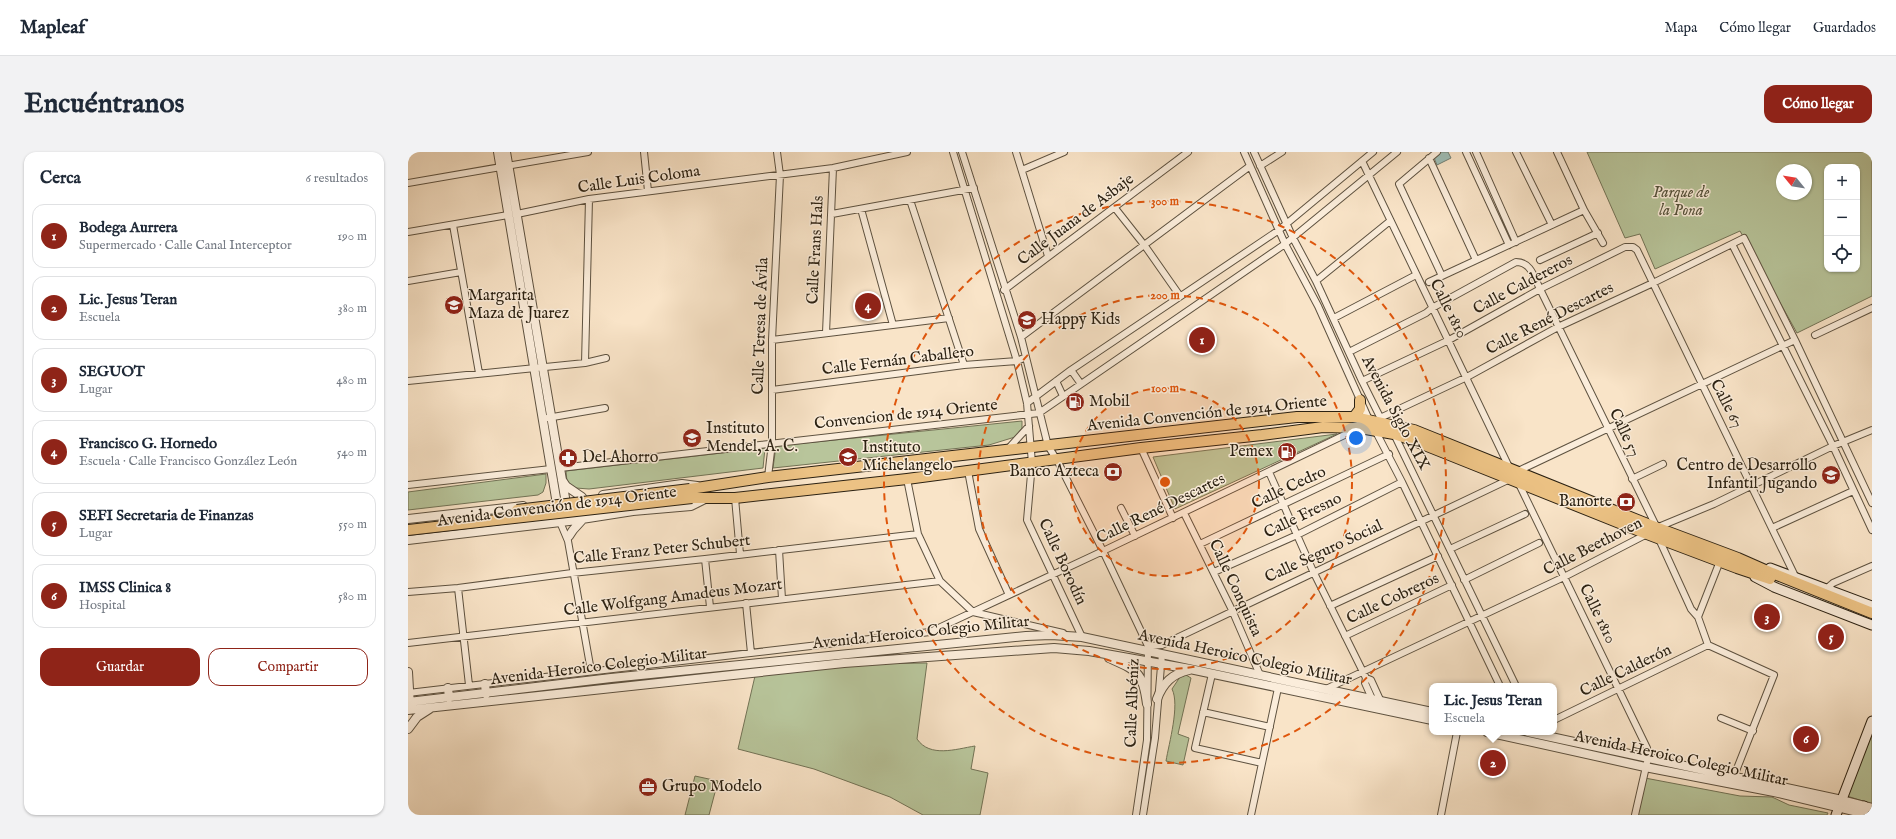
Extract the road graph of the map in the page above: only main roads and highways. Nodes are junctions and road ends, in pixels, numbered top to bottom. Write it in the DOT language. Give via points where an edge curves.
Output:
graph roads {
  1 [pos="1360,400"];
  2 [pos="1354,417"];
  3 [pos="1514,476"];
  4 [pos="691,494"];
  5 [pos="408,523"];
  6 [pos="408,530"];
  7 [pos="1657,533"];
  8 [pos="1738,558"];
  9 [pos="1737,568"];
  10 [pos="1764,573"];
  11 [pos="1872,606"];
  12 [pos="1872,613"];
  13 [pos="1872,619"];
  14 [pos="1872,624"];
  15 [pos="1872,721"];
  16 [pos="1839,807"];
  1 -- 2 [label="main road" via="1360,409"];
  2 -- 3 [label="main road, Avenida Convención de 1914 Oriente" via="1382,420 1414,430"];
  2 -- 4 [label="main road, Avenida Convención de 1914 Oriente" via="1297,417 768,477 704,486"];
  3 -- 4 [label="main road, Avenida Convención de 1914 Oriente" via="1394,434 1360,428 1323,427 735,498 707,498"];
  3 -- 7 [label="main road, Avenida Convención de 1914 Oriente"];
  3 -- 7 [label="main road, Avenida Convención de 1914 Oriente" via="1647,534"];
  4 -- 5 [label="main road, Avenida Convención de 1914 Oriente, bridge"];
  4 -- 6 [label="main road, Avenida Convención de 1914 Oriente, bridge"];
  7 -- 8 [label="main road, Avenida Convención de 1914 Oriente"];
  7 -- 9 [label="main road, Avenida Convención de 1914 Oriente"];
  8 -- 10 [label="main road, Avenida Convención de 1914 Oriente"];
  8 -- 11 [label="main road, Avenida Convención de 1914 Oriente" via="1795,576"];
  9 -- 10 [label="main road, Avenida Convención de 1914 Oriente"];
  9 -- 14 [label="main road, Avenida Convención de 1914 Oriente" via="1774,587"];
  10 -- 12 [label="main road, Avenida Convención de 1914 Oriente"];
  10 -- 13 [label="main road, Avenida Convención de 1914 Oriente"];
  15 -- 16 [label="main road"];
}
